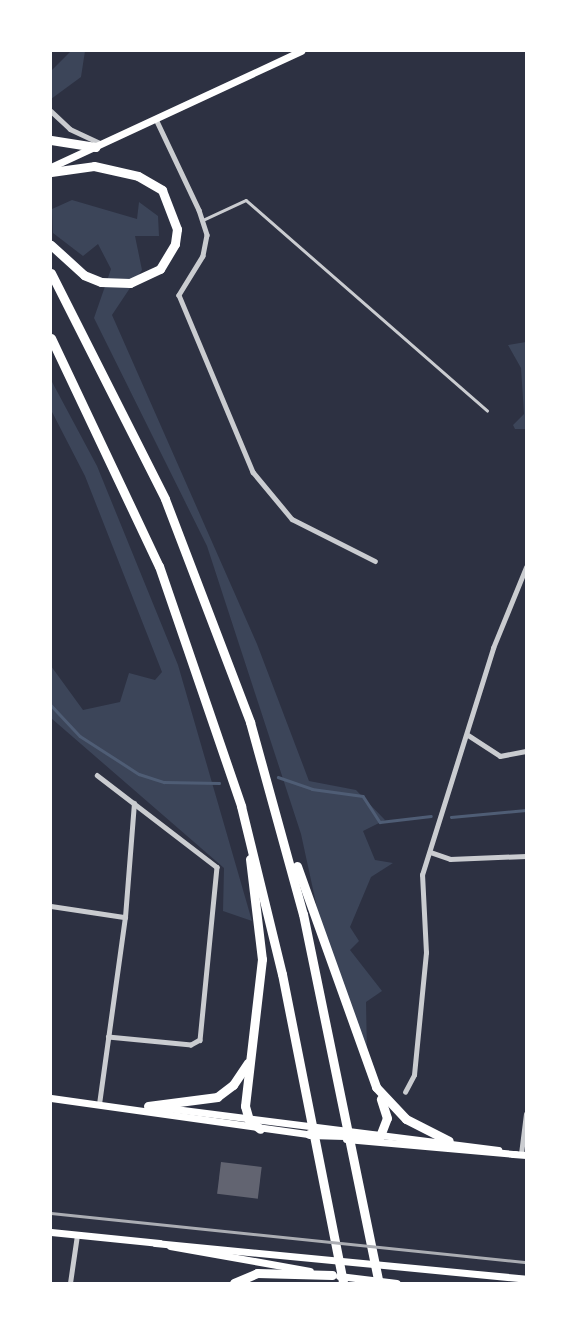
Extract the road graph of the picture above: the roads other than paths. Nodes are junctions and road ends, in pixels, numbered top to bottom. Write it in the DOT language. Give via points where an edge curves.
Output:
graph roads {
  1 [pos="301,51"];
  2 [pos="51,111"];
  3 [pos="155,118"];
  4 [pos="51,140"];
  5 [pos="99,146"];
  6 [pos="51,170"];
  7 [pos="203,220"];
  8 [pos="51,244"];
  9 [pos="51,273"];
  10 [pos="51,338"];
  11 [pos="487,410"];
  12 [pos="375,561"];
  13 [pos="526,567"];
  14 [pos="468,735"];
  15 [pos="526,751"];
  16 [pos="266,774"];
  17 [pos="97,775"];
  18 [pos="134,803"];
  19 [pos="241,806"];
  20 [pos="430,852"];
  21 [pos="526,856"];
  22 [pos="51,906"];
  23 [pos="125,917"];
  24 [pos="108,1037"];
  25 [pos="252,1052"];
  26 [pos="376,1087"];
  27 [pos="405,1092"];
  28 [pos="51,1098"];
  29 [pos="99,1104"];
  30 [pos="148,1106"];
  31 [pos="526,1114"];
  32 [pos="246,1116"];
  33 [pos="260,1129"];
  34 [pos="383,1133"];
  35 [pos="307,1134"];
  36 [pos="449,1141"];
  37 [pos="521,1155"];
  38 [pos="51,1231"];
  39 [pos="77,1234"];
  40 [pos="155,1243"];
  41 [pos="332,1275"];
  42 [pos="526,1279"];
  43 [pos="70,1283"];
  44 [pos="233,1283"];
  45 [pos="343,1283"];
  46 [pos="379,1283"];
  47 [pos="397,1283"];
  1 -- 3 [label="main road"];
  2 -- 5 [label="street"];
  3 -- 5 [label="main road"];
  3 -- 7 [label="street"];
  4 -- 5 [label="highway"];
  5 -- 6 [label="main road"];
  6 -- 8 [label="highway" via="94,166 138,176 162,190 177,229 175,244 160,268 130,283 101,282 84,275"];
  7 -- 11 [label="lane" via="246,200"];
  7 -- 12 [label="street" via="207,235 203,256 178,295 253,472 292,519"];
  9 -- 16 [label="highway" via="174,519 225,650"];
  10 -- 19 [label="highway" via="159,566"];
  13 -- 14 [label="street" via="493,648"];
  14 -- 15 [label="street" via="500,757"];
  14 -- 20 [label="street"];
  16 -- 26 [label="highway" via="336,986"];
  16 -- 46 [label="highway" via="303,914"];
  17 -- 18 [label="street"];
  18 -- 23 [label="street"];
  18 -- 24 [label="street" via="217,867 200,1040 186,1045"];
  19 -- 25 [label="highway" via="262,947"];
  19 -- 45 [label="highway" via="282,974"];
  20 -- 21 [label="street" via="450,859"];
  20 -- 27 [label="street" via="420,900 426,953 414,1075"];
  22 -- 23 [label="street"];
  23 -- 24 [label="street"];
  24 -- 29 [label="street"];
  25 -- 30 [label="highway" via="239,1078 221,1095"];
  25 -- 32 [label="highway"];
  26 -- 34 [label="highway" via="386,1110"];
  26 -- 36 [label="highway" via="406,1119"];
  28 -- 29 [label="main road"];
  29 -- 30 [label="main road"];
  29 -- 33 [label="main road"];
  30 -- 32 [label="main road"];
  31 -- 37 [label="street"];
  32 -- 33 [label="highway"];
  32 -- 34 [label="main road"];
  33 -- 35 [label="main road"];
  34 -- 35 [label="highway" via="369,1138"];
  34 -- 36 [label="main road"];
  35 -- 37 [label="main road"];
  36 -- 37 [label="main road"];
  38 -- 39 [label="main road"];
  39 -- 40 [label="main road"];
  39 -- 43 [label="street"];
  40 -- 41 [label="main road"];
  40 -- 42 [label="main road"];
  41 -- 44 [label="highway" via="257,1273"];
  41 -- 47 [label="main road"];
}
